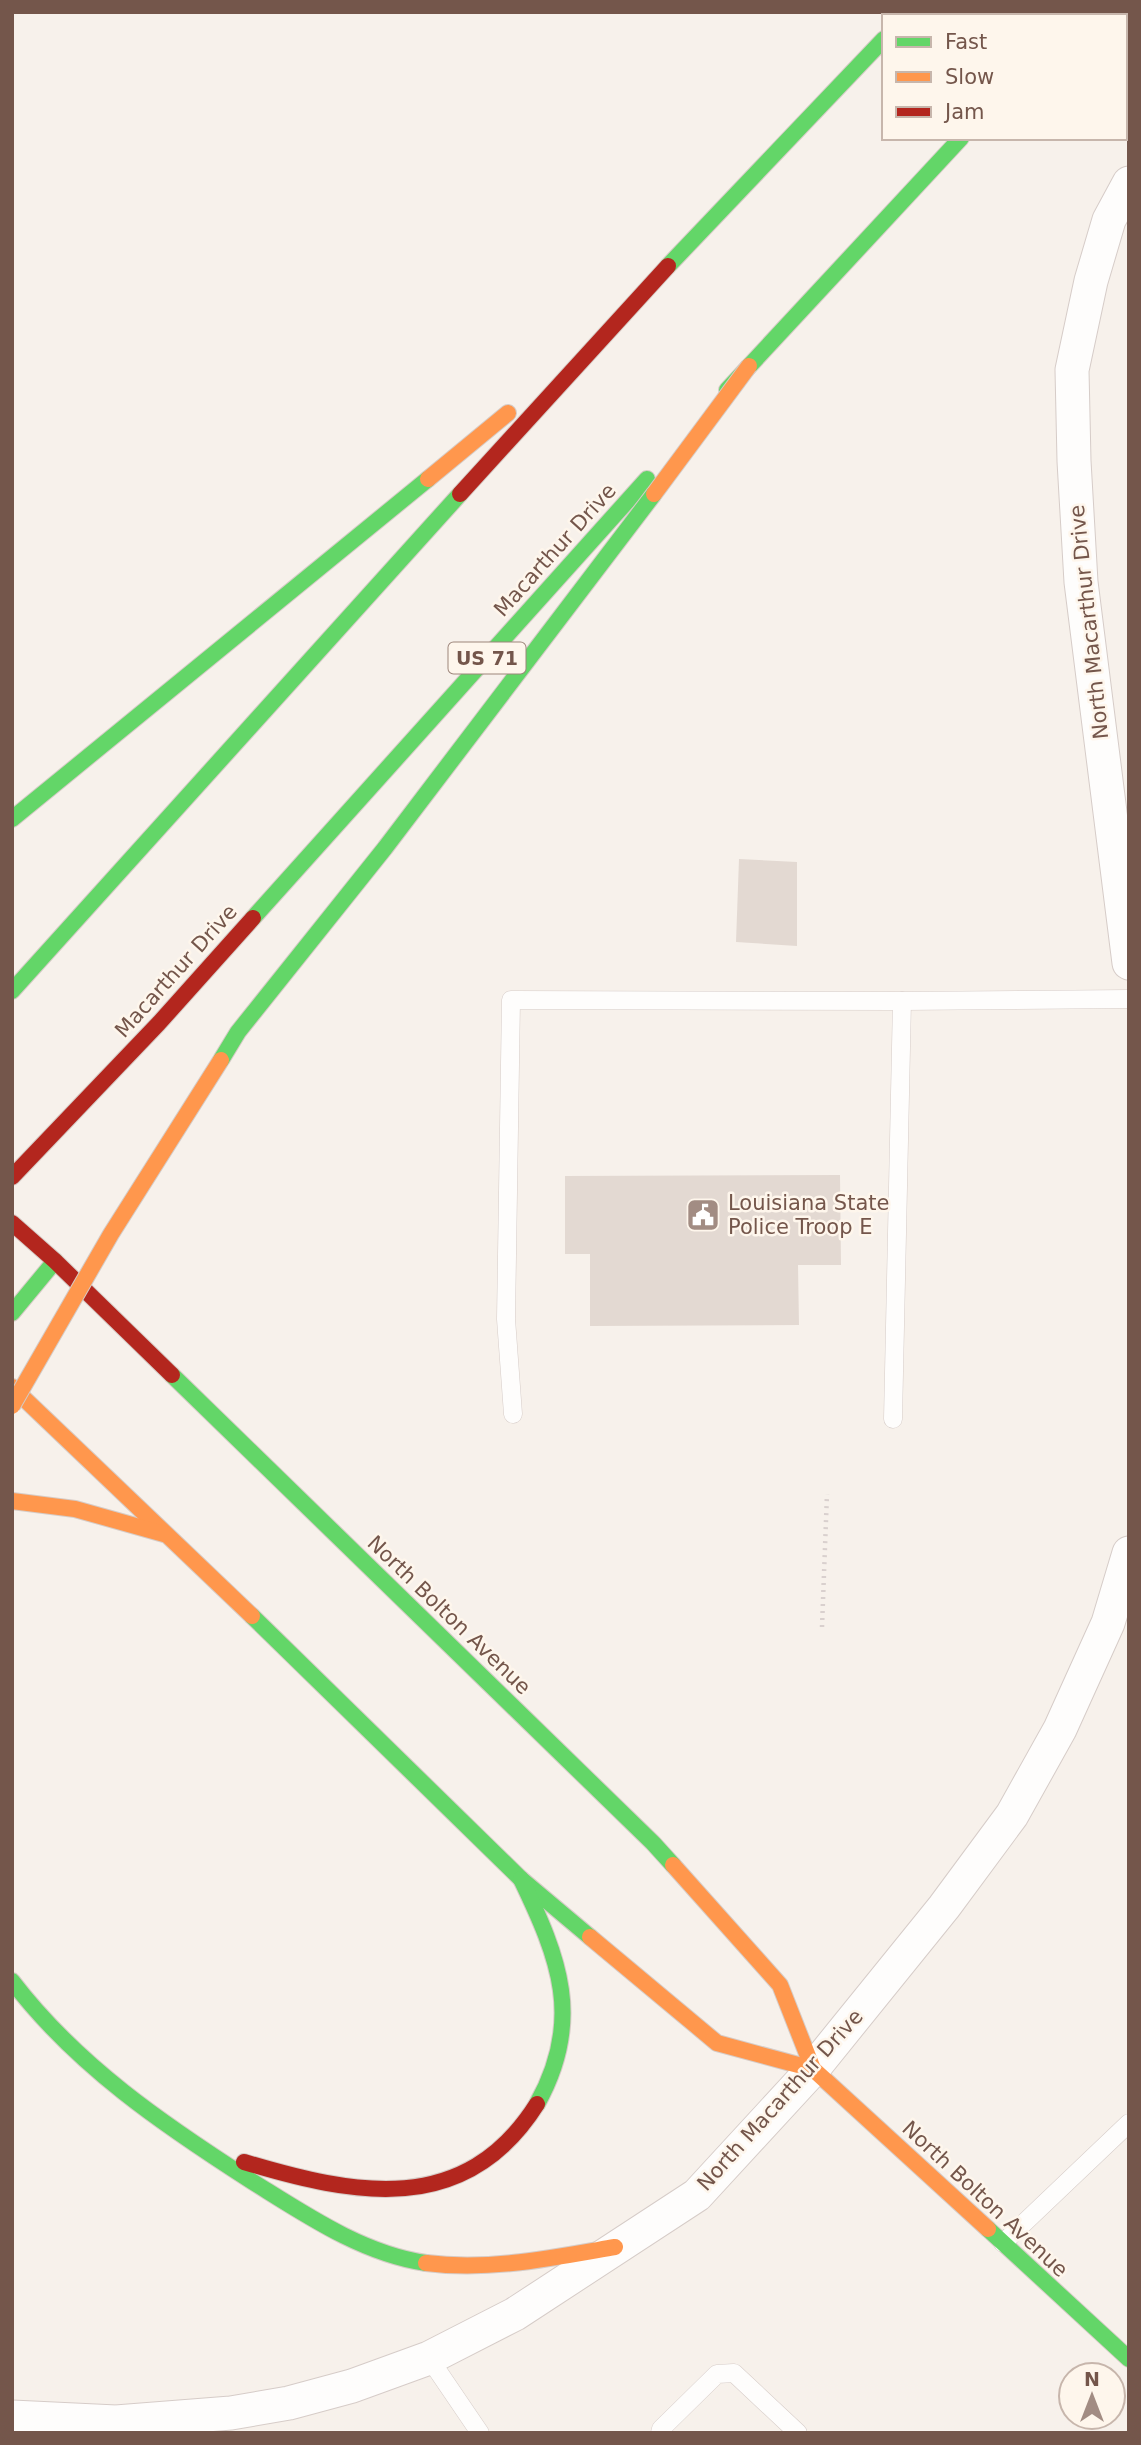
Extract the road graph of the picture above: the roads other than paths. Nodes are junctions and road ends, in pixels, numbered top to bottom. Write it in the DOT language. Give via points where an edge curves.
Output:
graph roads {
  1 [pos="882,41"];
  2 [pos="959,140"];
  3 [pos="1129,183"];
  4 [pos="604,334"];
  5 [pos="749,366"];
  6 [pos="12,819"];
  7 [pos="1129,964"];
  8 [pos="12,991"];
  9 [pos="1129,999"];
  10 [pos="902,1001"];
  11 [pos="12,1177"];
  12 [pos="12,1223"];
  13 [pos="55,1261"];
  14 [pos="12,1313"];
  15 [pos="12,1387"];
  16 [pos="12,1406"];
  17 [pos="513,1414"];
  18 [pos="893,1419"];
  19 [pos="12,1501"];
  20 [pos="171,1536"];
  21 [pos="1129,1553"];
  22 [pos="521,1879"];
  23 [pos="12,1981"];
  24 [pos="813,2069"];
  25 [pos="1129,2123"];
  26 [pos="197,2147"];
  27 [pos="1003,2244"];
  28 [pos="615,2246"];
  29 [pos="429,2358"];
  30 [pos="1129,2358"];
  31 [pos="12,2417"];
  32 [pos="480,2433"];
  33 [pos="660,2433"];
  34 [pos="798,2433"];
  1 -- 4 [label="main road"];
  2 -- 5 [label="main road, Macarthur Drive / US 71"];
  3 -- 7 [label="street, North Macarthur Drive" via="1109,220 1072,370 1081,582"];
  4 -- 6 [label="main road"];
  4 -- 8 [label="main road"];
  5 -- 11 [label="main road, Macarthur Drive / US 71, bridge" via="159,1023"];
  5 -- 16 [label="main road, bridge" via="558,623 238,1032 111,1234"];
  9 -- 10 [label="lane"];
  10 -- 17 [label="lane" via="511,1000 506,1319"];
  10 -- 18 [label="lane"];
  12 -- 13 [label="main road, North Bolton Avenue"];
  13 -- 14 [label="main road"];
  13 -- 24 [label="main road, North Bolton Avenue" via="653,1843 780,1985"];
  15 -- 20 [label="main road, North Bolton Avenue"];
  19 -- 20 [label="main road" via="75,1509"];
  20 -- 22 [label="main road, North Bolton Avenue"];
  21 -- 24 [label="street, North Macarthur Drive" via="1098,1646 1060,1729 1012,1815"];
  22 -- 24 [label="main road, North Bolton Avenue" via="717,2043"];
  22 -- 26 [label="main road" via="553,1948 564,2009 560,2041 543,2094 514,2137 473,2168 424,2187 378,2190 320,2183"];
  23 -- 26 [label="main road" via="62,2039"];
  24 -- 27 [label="main road, North Bolton Avenue"];
  24 -- 28 [label="street, North Macarthur Drive" via="697,2195"];
  25 -- 27 [label="lane"];
  26 -- 28 [label="main road" via="308,2217 364,2244 421,2262 475,2266"];
  27 -- 30 [label="main road, North Bolton Avenue"];
  28 -- 29 [label="street, North Macarthur Drive" via="515,2314"];
  29 -- 31 [label="street, North Macarthur Drive" via="352,2386 231,2413 117,2422"];
  29 -- 32 [label="lane"];
  33 -- 34 [label="lane" via="717,2374 734,2373"];
}
